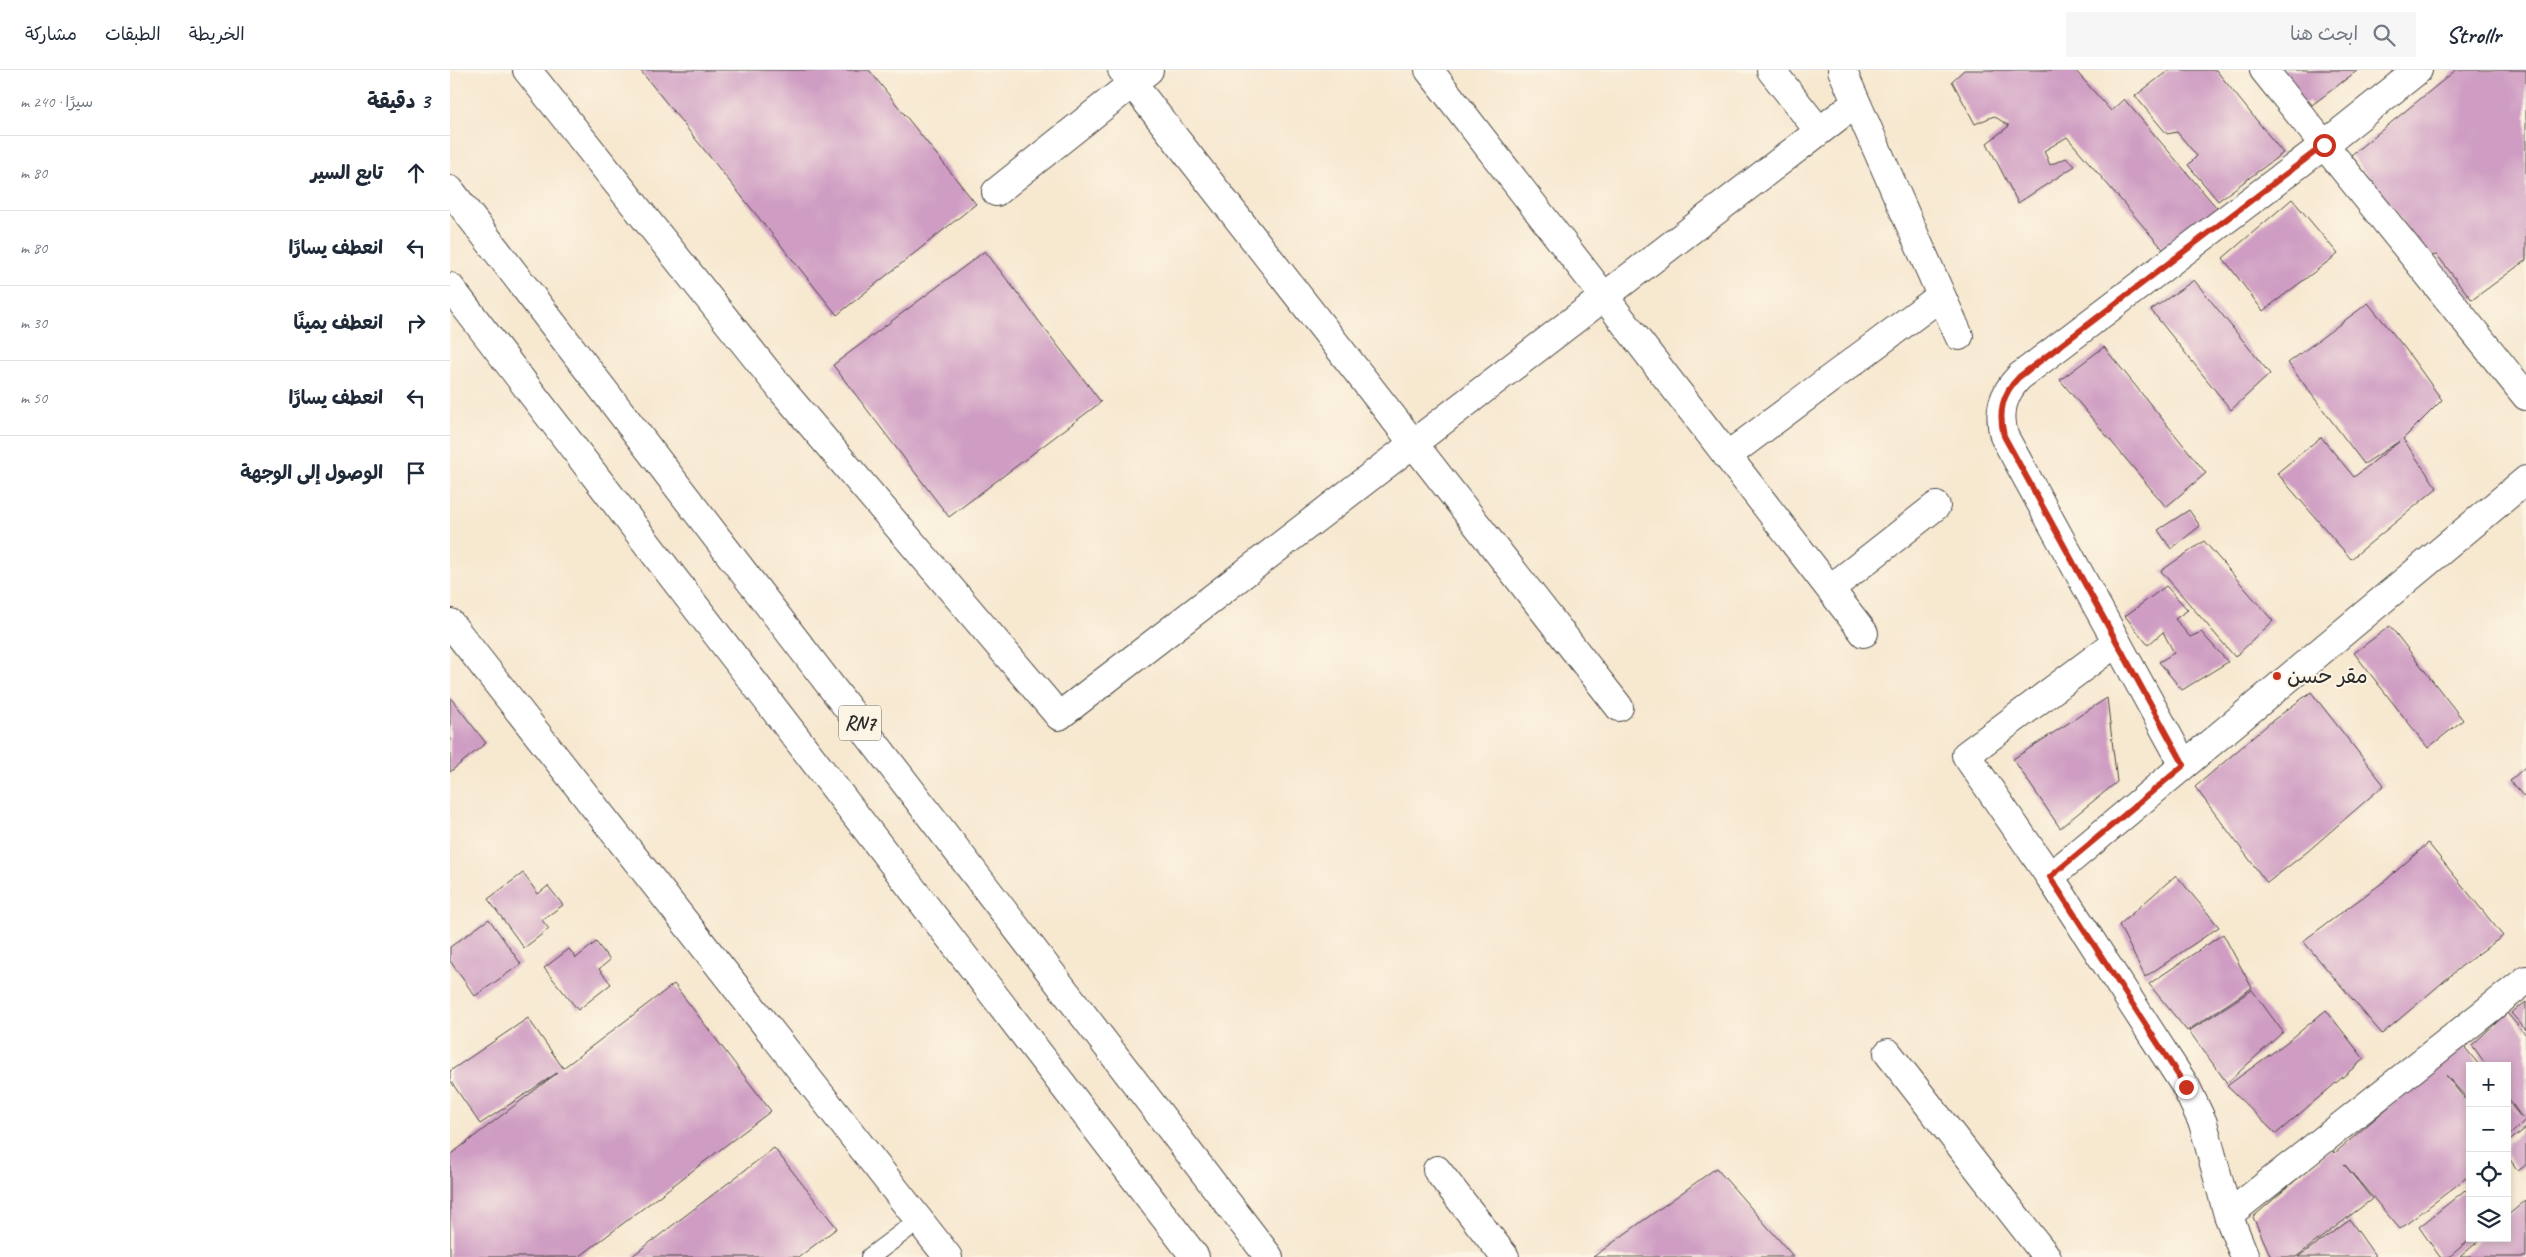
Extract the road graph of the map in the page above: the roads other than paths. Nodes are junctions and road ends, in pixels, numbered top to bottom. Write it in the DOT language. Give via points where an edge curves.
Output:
graph roads {
  1 [pos="527,70"];
  2 [pos="1771,70"];
  3 [pos="1842,70"];
  4 [pos="2264,70"];
  5 [pos="2418,70"];
  6 [pos="1134,74"];
  7 [pos="1440,74"];
  8 [pos="1856,103"];
  9 [pos="1819,132"];
  10 [pos="2324,145"];
  11 [pos="450,190"];
  12 [pos="996,192"];
  13 [pos="450,287"];
  14 [pos="1941,296"];
  15 [pos="1604,297"];
  16 [pos="1959,336"];
  17 [pos="2526,396"];
  18 [pos="1414,444"];
  19 [pos="1727,456"];
  20 [pos="2526,480"];
  21 [pos="1936,506"];
  22 [pos="1830,590"];
  23 [pos="450,623"];
  24 [pos="1864,633"];
  25 [pos="2117,642"];
  26 [pos="1619,708"];
  27 [pos="2184,765"];
  28 [pos="2050,877"];
  29 [pos="2526,980"];
  30 [pos="1888,1053"];
  31 [pos="1437,1170"];
  32 [pos="2228,1215"];
  33 [pos="919,1220"];
  34 [pos="870,1257"];
  35 [pos="948,1257"];
  36 [pos="1194,1257"];
  37 [pos="1269,1257"];
  38 [pos="1505,1257"];
  39 [pos="2047,1257"];
  40 [pos="2245,1257"];
  1 -- 18 [label="main road" via="781,389 1059,716"];
  2 -- 9 [label="main road"];
  3 -- 8 [label="main road"];
  4 -- 10 [label="main road"];
  5 -- 10 [label="main road"];
  6 -- 12 [label="main road"];
  6 -- 18 [label="main road"];
  7 -- 15 [label="main road"];
  8 -- 9 [label="main road"];
  8 -- 14 [label="main road"];
  9 -- 15 [label="main road"];
  10 -- 17 [label="main road"];
  10 -- 25 [label="main road" via="2019,377 2004,397 2001,423 2004,436"];
  11 -- 37 [label="main road, RN7"];
  13 -- 36 [label="main road"];
  14 -- 16 [label="main road"];
  14 -- 19 [label="main road"];
  15 -- 18 [label="main road"];
  15 -- 19 [label="main road"];
  18 -- 26 [label="main road"];
  19 -- 22 [label="main road"];
  20 -- 27 [label="main road"];
  21 -- 22 [label="main road"];
  22 -- 24 [label="main road"];
  23 -- 33 [label="main road"];
  25 -- 27 [label="main road"];
  25 -- 28 [label="main road" via="1966,755"];
  27 -- 28 [label="main road"];
  28 -- 32 [label="main road" via="2186,1087 2203,1123"];
  29 -- 32 [label="main road"];
  30 -- 39 [label="main road"];
  31 -- 38 [label="main road"];
  32 -- 40 [label="main road"];
  33 -- 34 [label="lane"];
  33 -- 35 [label="main road"];
}
